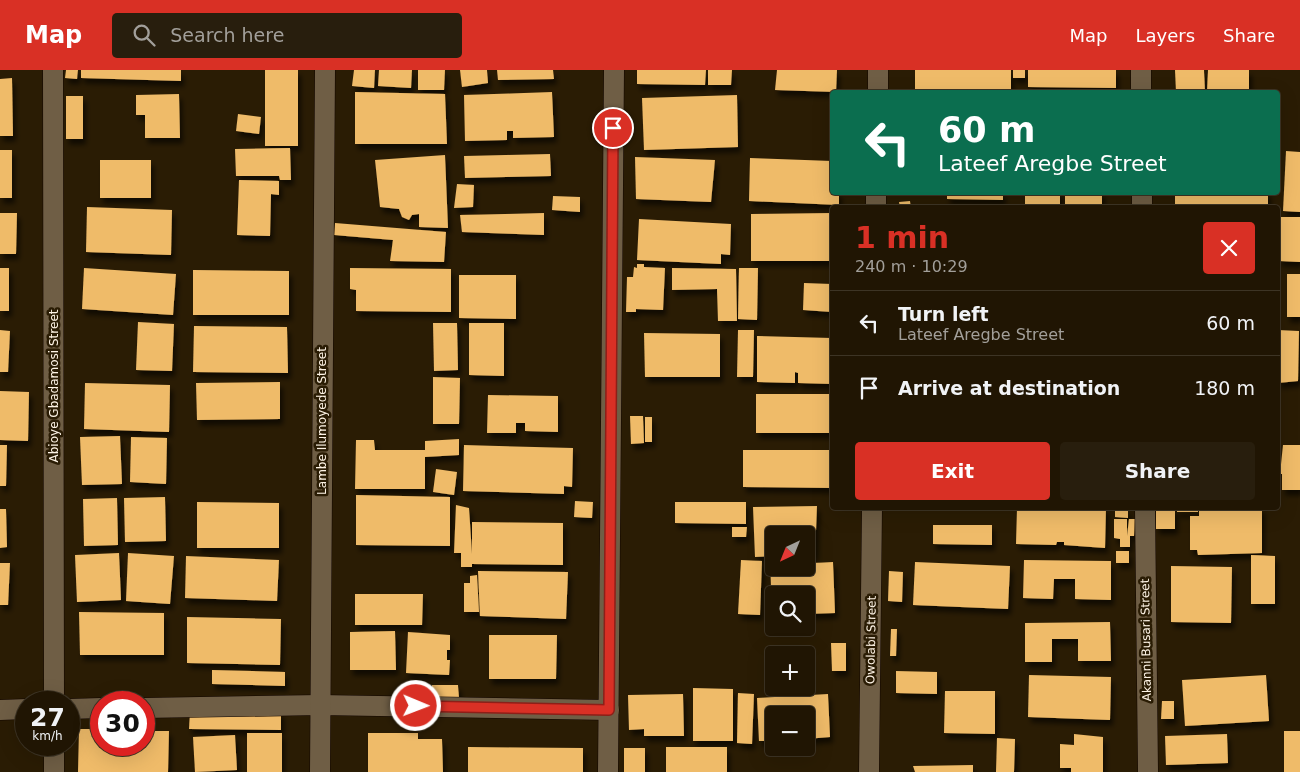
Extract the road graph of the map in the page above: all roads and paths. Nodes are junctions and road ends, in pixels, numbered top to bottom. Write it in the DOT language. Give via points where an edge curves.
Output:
graph roads {
  1 [pos="53,70"];
  2 [pos="324,70"];
  3 [pos="614,70"];
  4 [pos="878,70"];
  5 [pos="1141,70"];
  6 [pos="878,90"];
  7 [pos="1141,90"];
  8 [pos="872,510"];
  9 [pos="1145,510"];
  10 [pos="54,691"];
  11 [pos="320,705"];
  12 [pos="155,708"];
  13 [pos="0,710"];
  14 [pos="15,710"];
  15 [pos="609,710"];
  16 [pos="54,756"];
  17 [pos="54,772"];
  18 [pos="320,772"];
  19 [pos="608,772"];
  20 [pos="869,772"];
  21 [pos="1148,772"];
  1 -- 10 [label="street, Abioye Gbadamosi Street"];
  2 -- 11 [label="street, Lambe Ilumoyede Street"];
  3 -- 15 [label="street"];
  4 -- 6 [label="street"];
  5 -- 7 [label="street"];
  8 -- 20 [label="street, Owolabi Street"];
  9 -- 21 [label="street, Akanni Busari Street"];
  11 -- 12 [label="street"];
  11 -- 15 [label="street"];
  11 -- 18 [label="street, Lambe Ilumoyede Street"];
  13 -- 14 [label="street"];
  15 -- 19 [label="street"];
  16 -- 17 [label="street"];
}
